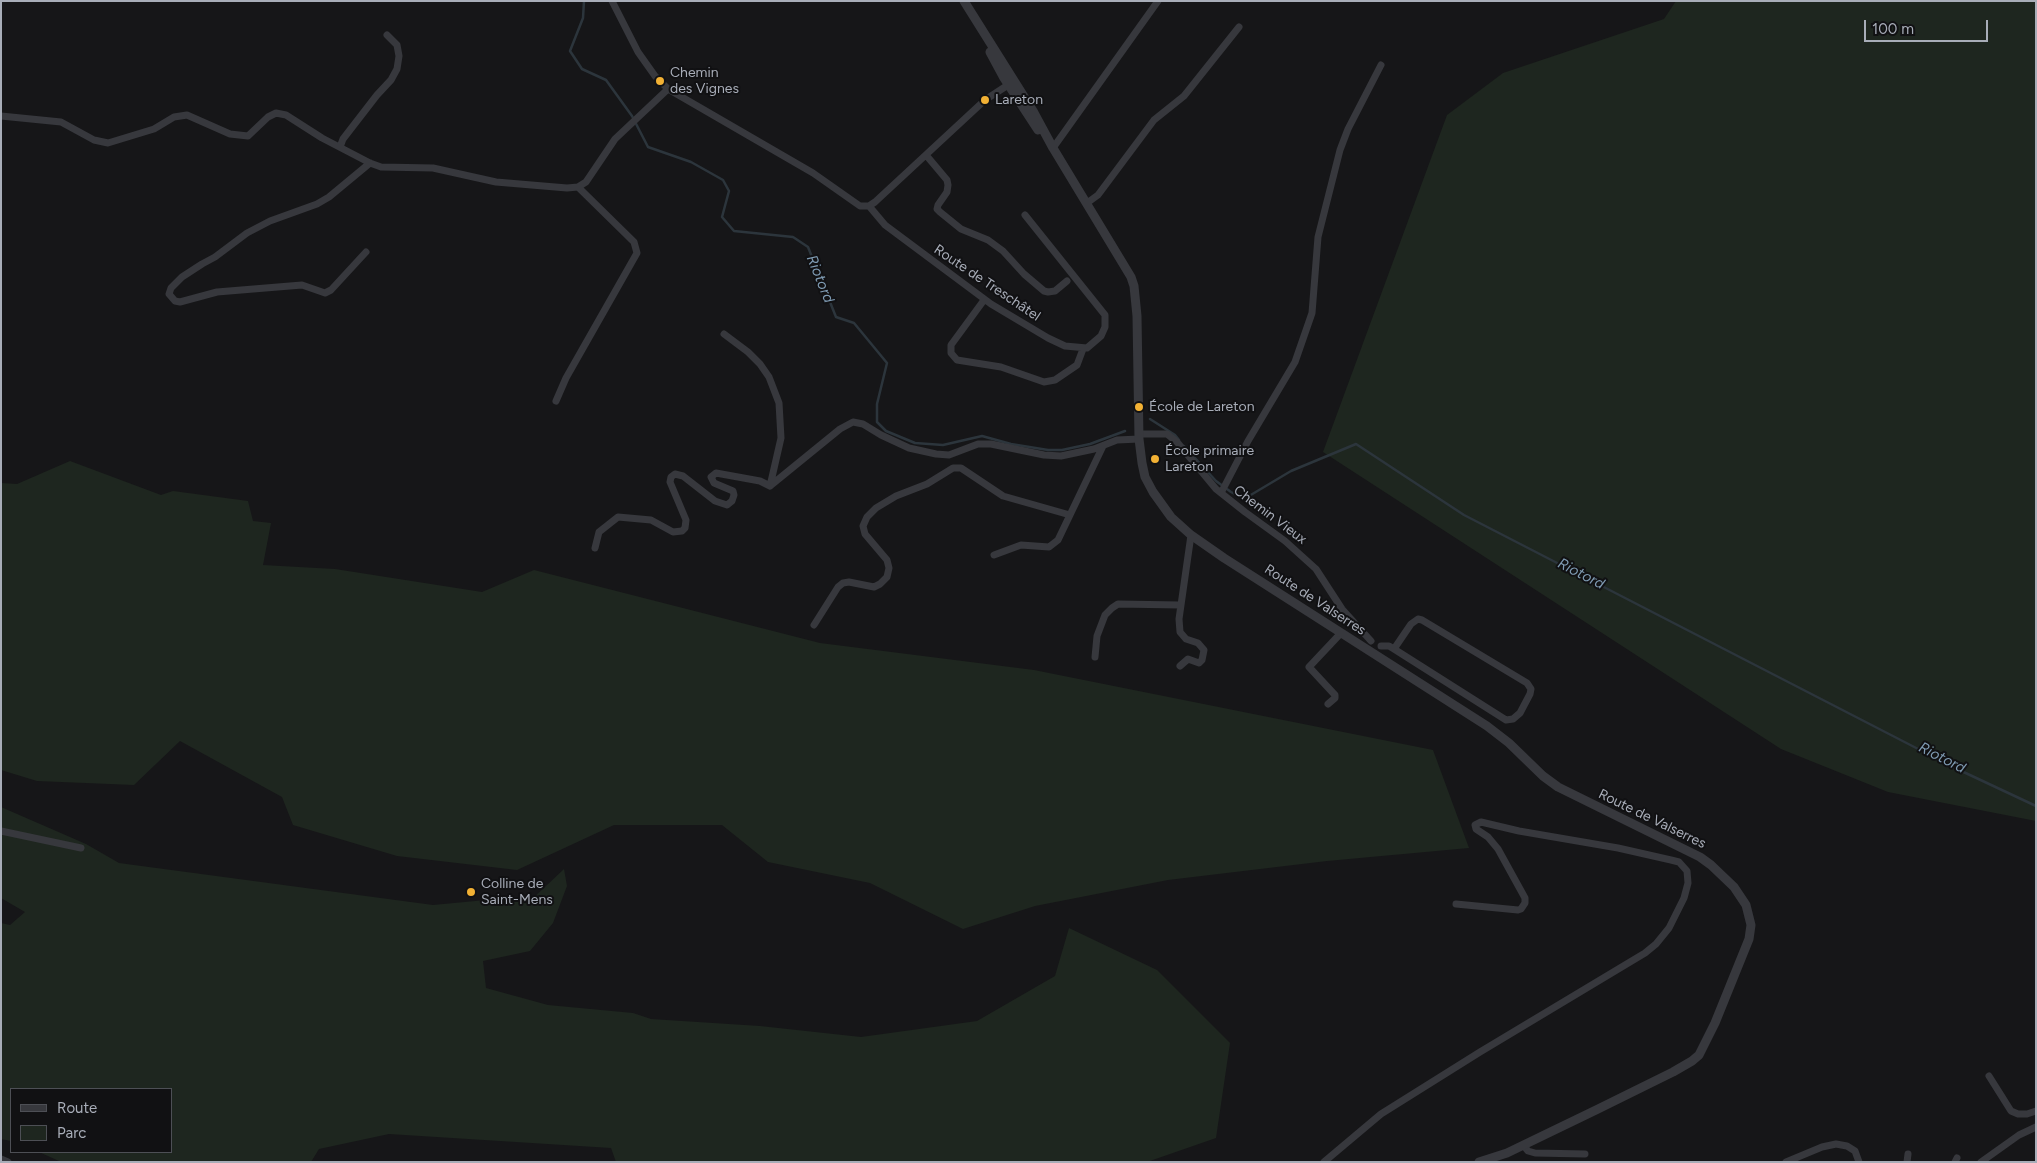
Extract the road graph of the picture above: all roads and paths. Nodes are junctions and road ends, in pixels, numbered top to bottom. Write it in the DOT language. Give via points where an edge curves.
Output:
graph roads {
  1 [pos="612,1"];
  2 [pos="963,1"];
  3 [pos="1158,1"];
  4 [pos="1239,26"];
  5 [pos="387,35"];
  6 [pos="1381,65"];
  7 [pos="1010,81"];
  8 [pos="668,89"];
  9 [pos="1,116"];
  10 [pos="340,147"];
  11 [pos="1053,148"];
  12 [pos="926,155"];
  13 [pos="370,163"];
  14 [pos="578,186"];
  15 [pos="1087,203"];
  16 [pos="869,206"];
  17 [pos="1025,215"];
  18 [pos="366,252"];
  19 [pos="1067,281"];
  20 [pos="984,300"];
  21 [pos="724,334"];
  22 [pos="1083,349"];
  23 [pos="556,401"];
  24 [pos="1139,436"];
  25 [pos="1103,446"];
  26 [pos="770,486"];
  27 [pos="1223,490"];
  28 [pos="1070,515"];
  29 [pos="1191,535"];
  30 [pos="595,548"];
  31 [pos="994,555"];
  32 [pos="1180,605"];
  33 [pos="814,625"];
  34 [pos="1340,633"];
  35 [pos="1371,641"];
  36 [pos="1380,646"];
  37 [pos="1364,647"];
  38 [pos="1394,649"];
  39 [pos="1094,657"];
  40 [pos="1378,657"];
  41 [pos="1180,666"];
  42 [pos="1328,704"];
  43 [pos="1,831"];
  44 [pos="81,848"];
  45 [pos="1456,904"];
  46 [pos="1989,1076"];
  47 [pos="2036,1111"];
  48 [pos="2036,1127"];
  49 [pos="1523,1145"];
  50 [pos="1585,1154"];
  51 [pos="1,1159"];
  52 [pos="8,1162"];
  53 [pos="1324,1162"];
  54 [pos="1479,1162"];
  55 [pos="1786,1162"];
  56 [pos="1859,1162"];
  57 [pos="1981,1162"];
  1 -- 8 [label="street, Route de Treschâtel" via="638,52"];
  2 -- 7 [label="street"];
  3 -- 11 [label="street"];
  4 -- 15 [label="street" via="1184,96 1154,120 1098,194"];
  5 -- 10 [label="street" via="397,45 397,69"];
  6 -- 27 [label="street" via="1340,150 1318,237 1312,314 1295,362"];
  7 -- 11 [label="street" via="1033,111"];
  7 -- 11 [label="street" via="1031,121"];
  7 -- 12 [label="street"];
  8 -- 14 [label="street" via="615,139 586,182"];
  8 -- 16 [label="street, Route de Treschâtel" via="813,173 860,206"];
  9 -- 10 [label="street" via="61,122 94,140 108,142 154,129 174,117 186,115 230,134 248,136 276,113 286,115"];
  10 -- 13 [label="street"];
  11 -- 15 [label="street, Route de Valserres"];
  12 -- 16 [label="street"];
  12 -- 19 [label="street" via="947,180 947,192 937,209 940,212 961,229 988,240 1003,251 1044,290 1055,291"];
  13 -- 14 [label="street" via="433,168 496,182 567,188"];
  13 -- 18 [label="street" via="317,204 247,233 182,278 169,294 180,302 217,292 302,285 325,293"];
  14 -- 23 [label="street" via="634,242 637,253"];
  15 -- 24 [label="street, Route de Valserres" via="1134,286"];
  16 -- 20 [label="street, Route de Treschâtel" via="885,225"];
  17 -- 22 [label="street" via="1105,315 1102,336 1092,346"];
  20 -- 22 [label="street, Route de Treschâtel" via="1048,338 1065,346"];
  20 -- 22 [label="street" via="951,345 951,353 957,360 1001,367 1044,382 1056,380 1077,365"];
  21 -- 26 [label="street" via="760,364 779,403 781,438"];
  24 -- 25 [label="street, Chemin Vieux"];
  24 -- 27 [label="street, Chemin Vieux" via="1167,434"];
  24 -- 29 [label="street, Route de Valserres" via="1145,476 1153,492 1171,517"];
  25 -- 26 [label="street, Chemin Vieux" via="1061,456 978,444 949,455 936,454 909,448 853,422"];
  25 -- 28 [label="street"];
  26 -- 30 [label="street" via="760,481 716,473 711,477 714,483 733,492 732,502 726,505 676,474 670,482 686,520 682,531 673,532 651,520 618,517 599,532"];
  27 -- 35 [label="street, Chemin Vieux" via="1316,569 1342,608"];
  28 -- 31 [label="street" via="1058,540 1049,546 1021,546"];
  28 -- 33 [label="street" via="1003,496 961,468 953,468 927,484 896,496 867,517 863,526 865,534 887,560 886,577 874,587 843,583"];
  29 -- 32 [label="street"];
  29 -- 34 [label="street, Route de Valserres"];
  32 -- 39 [label="street" via="1118,604 1105,615 1096,636"];
  32 -- 41 [label="street" via="1180,632 1204,650 1199,662 1188,659"];
  34 -- 37 [label="street, Route de Valserres"];
  34 -- 42 [label="street" via="1309,667 1335,695"];
  35 -- 36 [label="street, Chemin Vieux"];
  35 -- 37 [label="street"];
  36 -- 38 [label="street, Chemin Vieux"];
  36 -- 40 [label="street"];
  37 -- 40 [label="street, Route de Valserres"];
  38 -- 38 [label="street" via="1506,720 1520,713 1530,694 1527,683 1422,620 1411,624"];
  40 -- 49 [label="street, Route de Valserres" via="1487,726 1558,787 1705,861 1740,895 1749,913 1750,939 1699,1055 1673,1072"];
  43 -- 44 [label="street"];
  45 -- 53 [label="street" via="1518,910 1525,903 1498,848 1476,829 1475,824 1481,822 1671,860 1687,871 1684,898 1669,928 1645,953 1382,1114"];
  46 -- 47 [label="street" via="2011,1111 2018,1114"];
  48 -- 57 [label="street"];
  49 -- 50 [label="street" via="1528,1151"];
  49 -- 54 [label="street, Route de Valserres"];
  51 -- 52 [label="street"];
  55 -- 56 [label="street" via="1836,1144 1855,1151"];
}
